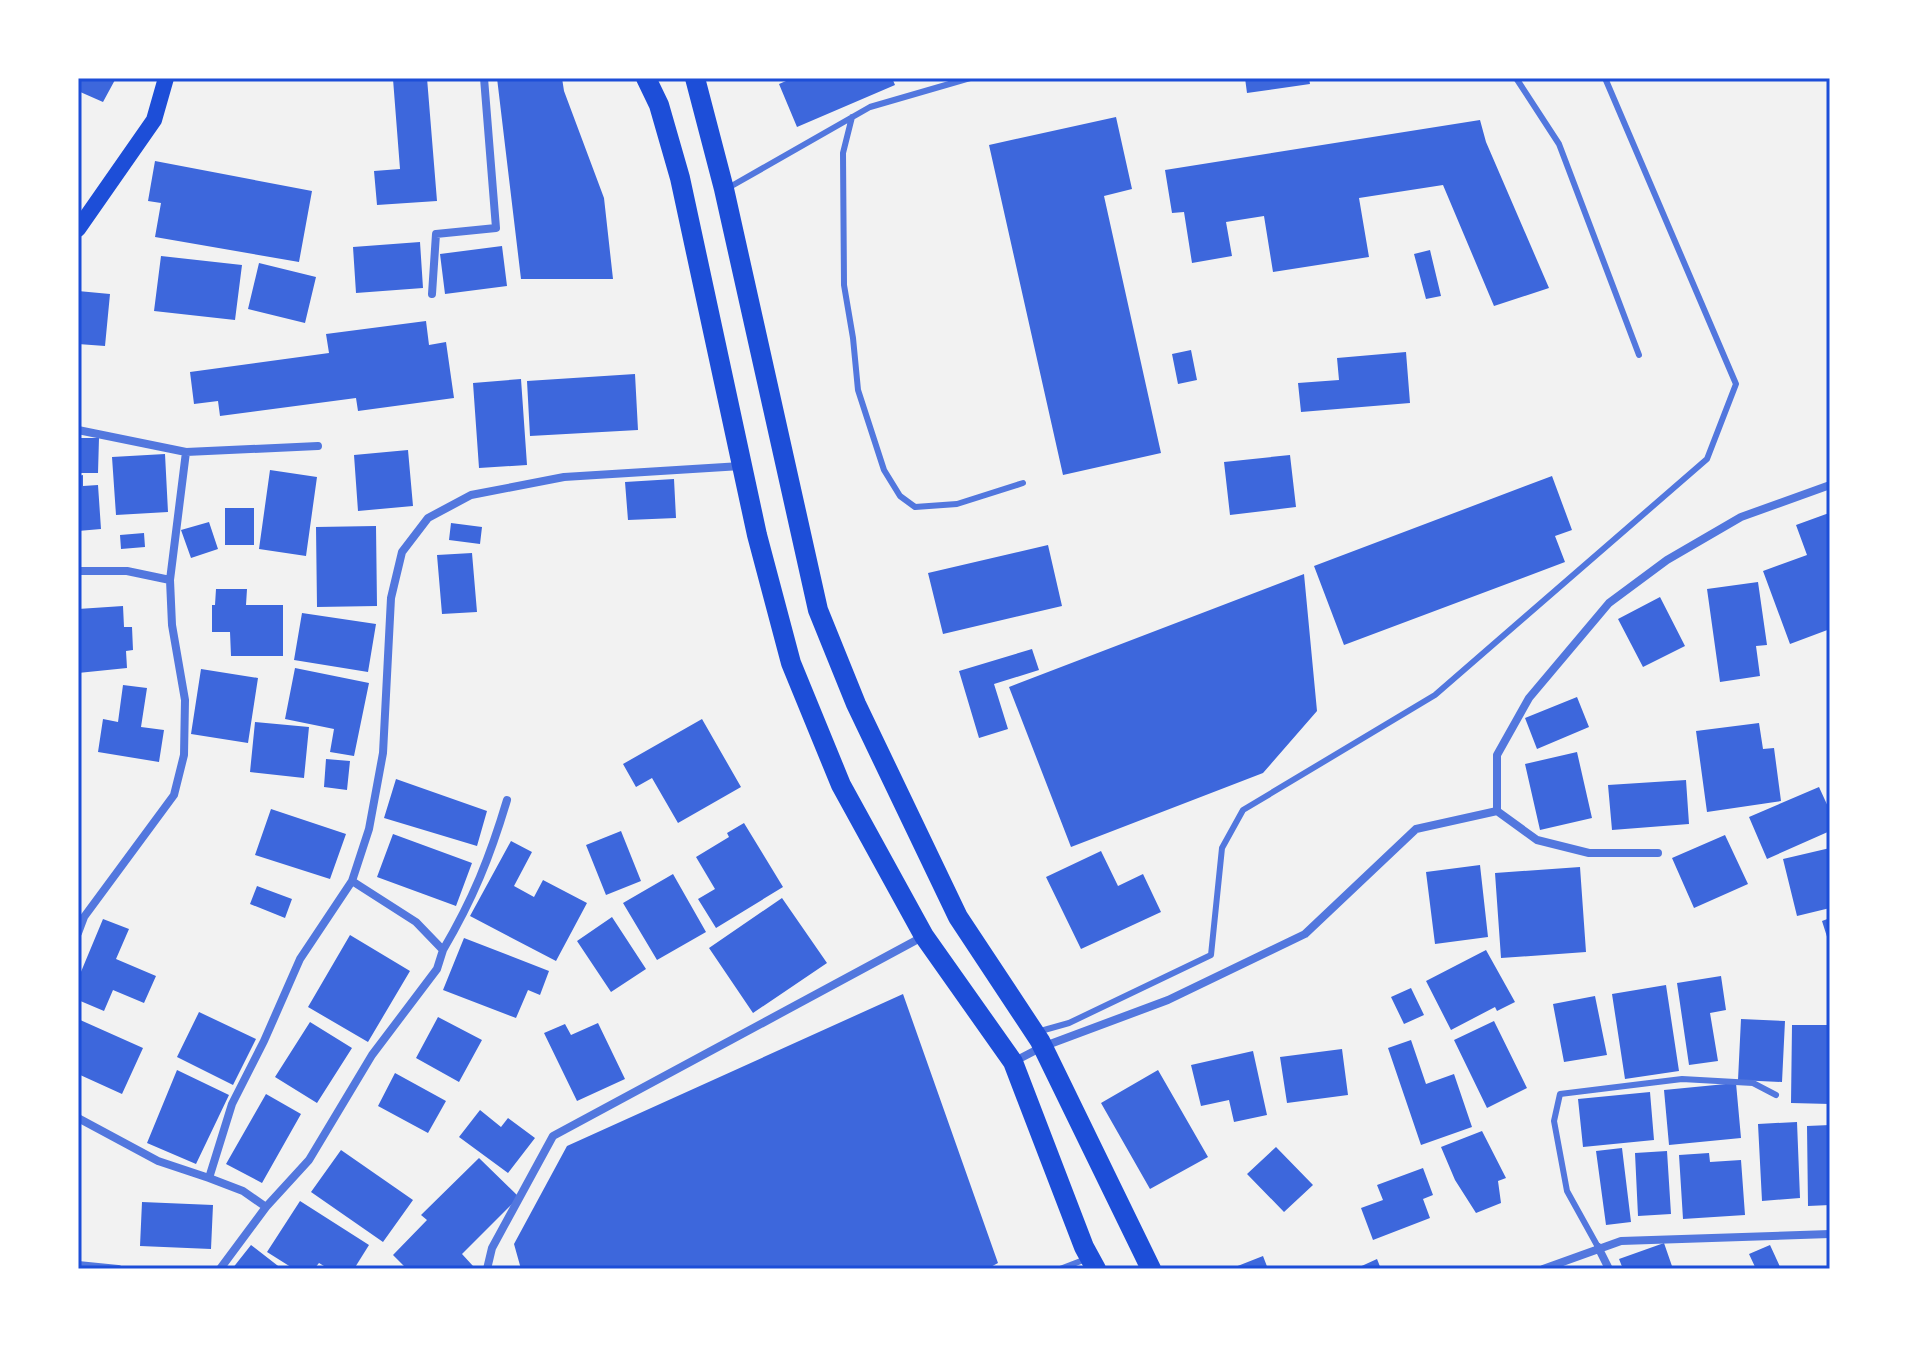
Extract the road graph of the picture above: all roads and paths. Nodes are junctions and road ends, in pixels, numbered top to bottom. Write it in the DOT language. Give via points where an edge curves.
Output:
graph roads {
  1 [pos="166,78"];
  2 [pos="177,78"];
  3 [pos="484,78"];
  4 [pos="646,78"];
  5 [pos="695,78"];
  6 [pos="970,78"];
  7 [pos="1516,78"];
  8 [pos="1605,78"];
  9 [pos="852,117"];
  10 [pos="154,120"];
  11 [pos="724,189"];
  12 [pos="78,229"];
  13 [pos="432,294"];
  14 [pos="1639,355"];
  15 [pos="78,430"];
  16 [pos="318,446"];
  17 [pos="186,452"];
  18 [pos="742,466"];
  19 [pos="1023,483"];
  20 [pos="1830,485"];
  21 [pos="78,571"];
  22 [pos="170,580"];
  23 [pos="507,800"];
  24 [pos="1497,811"];
  25 [pos="1658,853"];
  26 [pos="352,881"];
  27 [pos="78,933"];
  28 [pos="924,936"];
  29 [pos="443,950"];
  30 [pos="1038,1040"];
  31 [pos="1013,1062"];
  32 [pos="1776,1095"];
  33 [pos="78,1118"];
  34 [pos="209,1178"];
  35 [pos="266,1207"];
  36 [pos="1830,1234"];
  37 [pos="1598,1247"];
  38 [pos="1092,1263"];
  39 [pos="78,1265"];
  40 [pos="118,1269"];
  41 [pos="220,1269"];
  42 [pos="487,1269"];
  43 [pos="1060,1269"];
  44 [pos="1151,1269"];
  45 [pos="1543,1269"];
  46 [pos="1609,1269"];
  1 -- 10 [label="main road"];
  2 -- 10 [label="main road"];
  3 -- 13 [label="street" via="496,228 436,234"];
  4 -- 18 [label="main road" via="680,178"];
  5 -- 11 [label="main road"];
  6 -- 9 [label="lane"];
  7 -- 14 [label="lane" via="1559,144"];
  8 -- 30 [label="lane" via="1736,384 1707,459 1435,695 1243,810 1222,848 1211,955"];
  9 -- 11 [label="lane"];
  9 -- 19 [label="lane" via="843,153 844,285 858,390 884,470 900,496 915,507 957,504"];
  10 -- 12 [label="main road"];
  11 -- 30 [label="main road" via="818,610 856,704 958,917"];
  15 -- 17 [label="street"];
  16 -- 17 [label="street"];
  17 -- 22 [label="street"];
  18 -- 26 [label="street" via="564,477 471,495 428,518 402,552 391,598 383,753 369,829"];
  18 -- 28 [label="main road" via="791,663 841,785"];
  20 -- 24 [label="street" via="1741,517 1667,560 1609,603 1529,698 1497,755"];
  21 -- 22 [label="street" via="127,571"];
  22 -- 27 [label="street" via="185,700 184,755 174,795 84,917"];
  23 -- 29 [label="street" via="491,855"];
  24 -- 25 [label="street" via="1537,840 1589,853"];
  24 -- 30 [label="street" via="1416,829 1305,934 1168,1000"];
  26 -- 29 [label="street" via="416,922"];
  26 -- 34 [label="street" via="300,959 232,1104"];
  28 -- 31 [label="main road"];
  28 -- 42 [label="street" via="553,1136 492,1248"];
  29 -- 35 [label="street" via="437,969 372,1055 309,1160"];
  30 -- 31 [label="street"];
  30 -- 44 [label="main road"];
  31 -- 38 [label="main road"];
  32 -- 37 [label="lane" via="1753,1083 1682,1079 1560,1094 1554,1121 1567,1191"];
  33 -- 34 [label="street" via="158,1161"];
  34 -- 35 [label="street"];
  35 -- 41 [label="street"];
  36 -- 37 [label="street" via="1665,1238"];
  37 -- 45 [label="street"];
  37 -- 46 [label="street"];
  38 -- 43 [label="lane"];
  39 -- 40 [label="street"];
}
